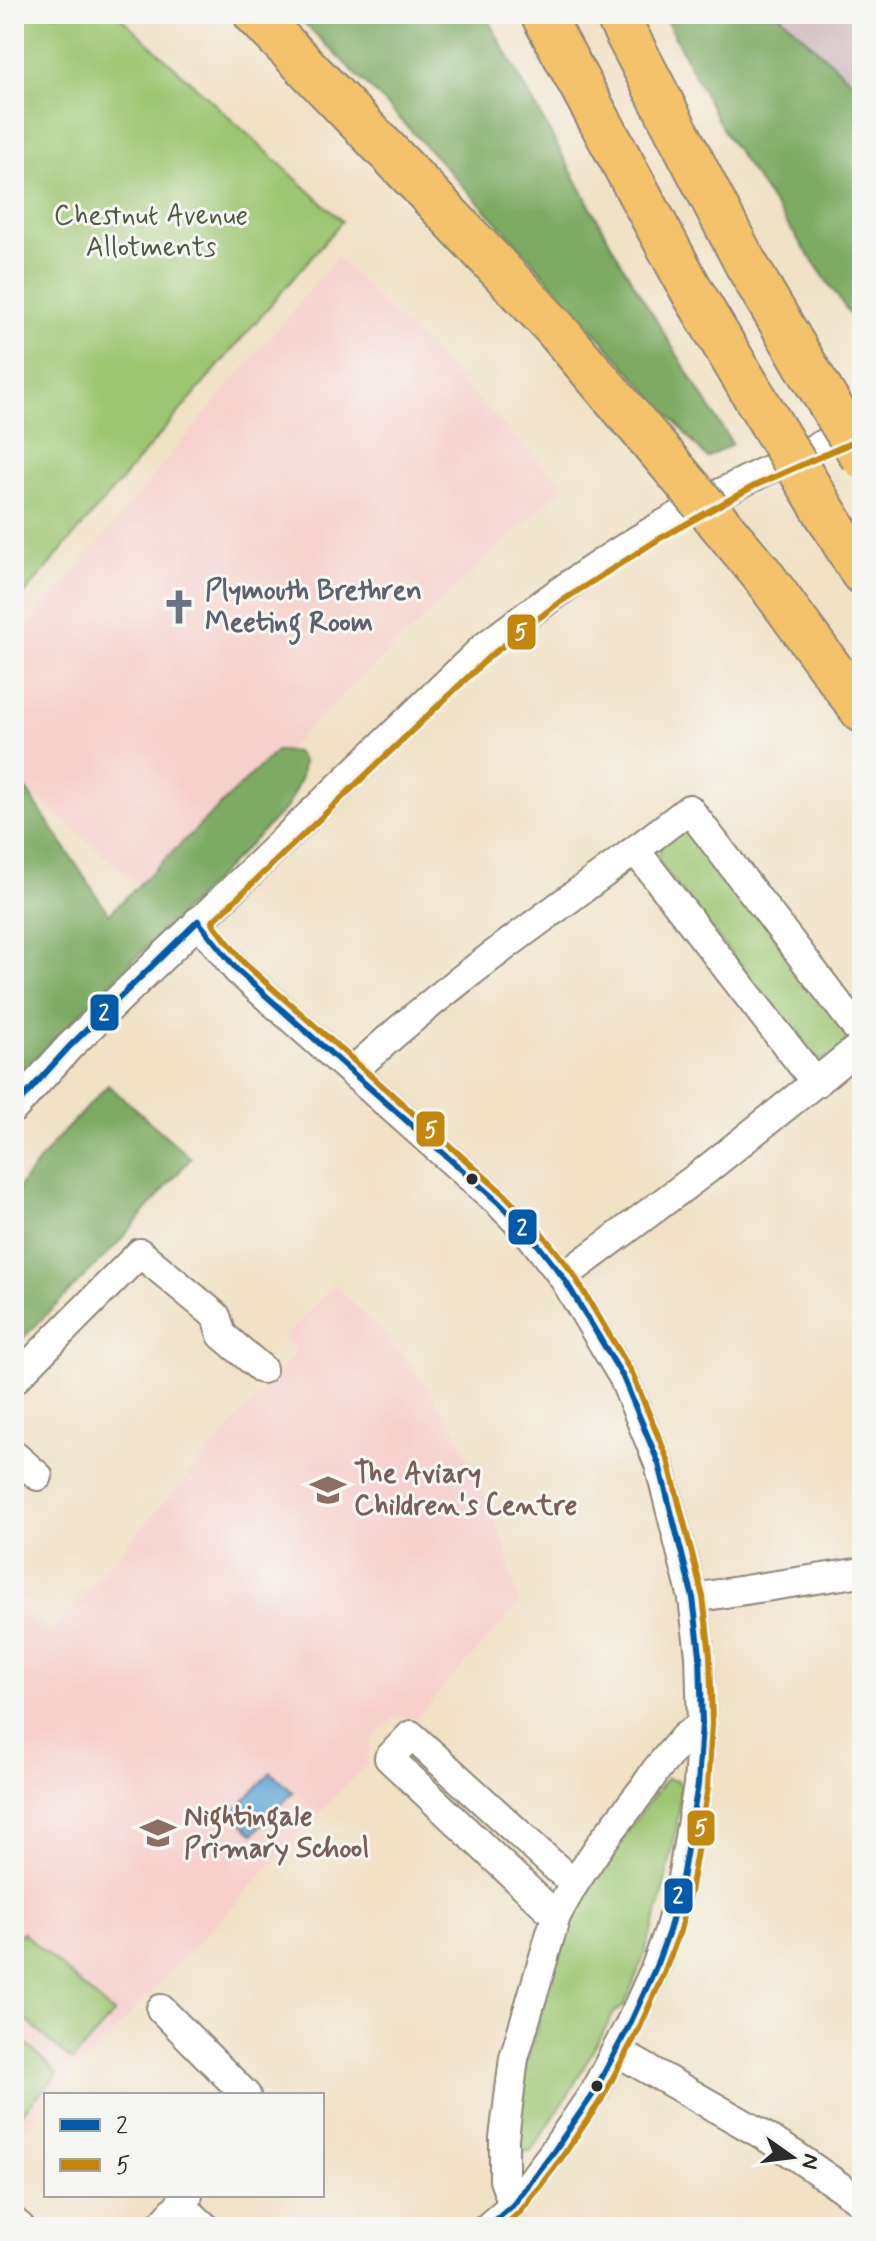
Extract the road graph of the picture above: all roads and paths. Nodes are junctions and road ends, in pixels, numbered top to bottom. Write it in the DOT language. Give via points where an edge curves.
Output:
graph roads {
  1 [pos="255,14"];
  2 [pos="542,14"];
  3 [pos="616,14"];
  4 [pos="862,427"];
  5 [pos="862,457"];
  6 [pos="862,573"];
  7 [pos="862,711"];
  8 [pos="636,851"];
  9 [pos="198,921"];
  10 [pos="862,1035"];
  11 [pos="862,1045"];
  12 [pos="352,1072"];
  13 [pos="816,1083"];
  14 [pos="14,1108"];
  15 [pos="563,1277"];
  16 [pos="262,1369"];
  17 [pos="14,1380"];
  18 [pos="14,1455"];
  19 [pos="38,1476"];
  20 [pos="862,1572"];
  21 [pos="693,1598"];
  22 [pos="702,1724"];
  23 [pos="574,1884"];
  24 [pos="556,1916"];
  25 [pos="161,2009"];
  26 [pos="616,2051"];
  27 [pos="244,2093"];
  28 [pos="184,2200"];
  29 [pos="862,2202"];
  30 [pos="513,2205"];
  31 [pos="14,2222"];
  32 [pos="20,2227"];
  33 [pos="159,2227"];
  34 [pos="205,2227"];
  35 [pos="488,2227"];
  1 -- 7 [label="highway, bridge" via="554,327 761,573"];
  2 -- 6 [label="highway, bridge" via="693,293"];
  3 -- 5 [label="highway, bridge" via="746,264"];
  4 -- 9 [label="street" via="750,477 551,596 483,648"];
  8 -- 10 [label="street" via="689,809"];
  8 -- 12 [label="street" via="440,996"];
  8 -- 13 [label="street"];
  9 -- 12 [label="street" via="237,970"];
  9 -- 14 [label="street"];
  11 -- 13 [label="street"];
  12 -- 15 [label="street" via="498,1202"];
  13 -- 15 [label="street"];
  15 -- 21 [label="street" via="623,1377 659,1464"];
  16 -- 17 [label="street" via="222,1335 216,1316 140,1253"];
  18 -- 19 [label="street"];
  20 -- 21 [label="street"];
  21 -- 22 [label="street"];
  22 -- 23 [label="street" via="656,1770"];
  22 -- 26 [label="street" via="698,1785 680,1890 655,1969"];
  23 -- 24 [label="street"];
  23 -- 24 [label="street" via="411,1735 389,1758"];
  24 -- 30 [label="street" via="514,2058 504,2138 504,2180"];
  25 -- 27 [label="street"];
  26 -- 29 [label="street" via="758,2132"];
  26 -- 30 [label="street" via="593,2094"];
  28 -- 33 [label="street"];
  28 -- 34 [label="street"];
  30 -- 35 [label="street"];
  31 -- 32 [label="street"];
}
